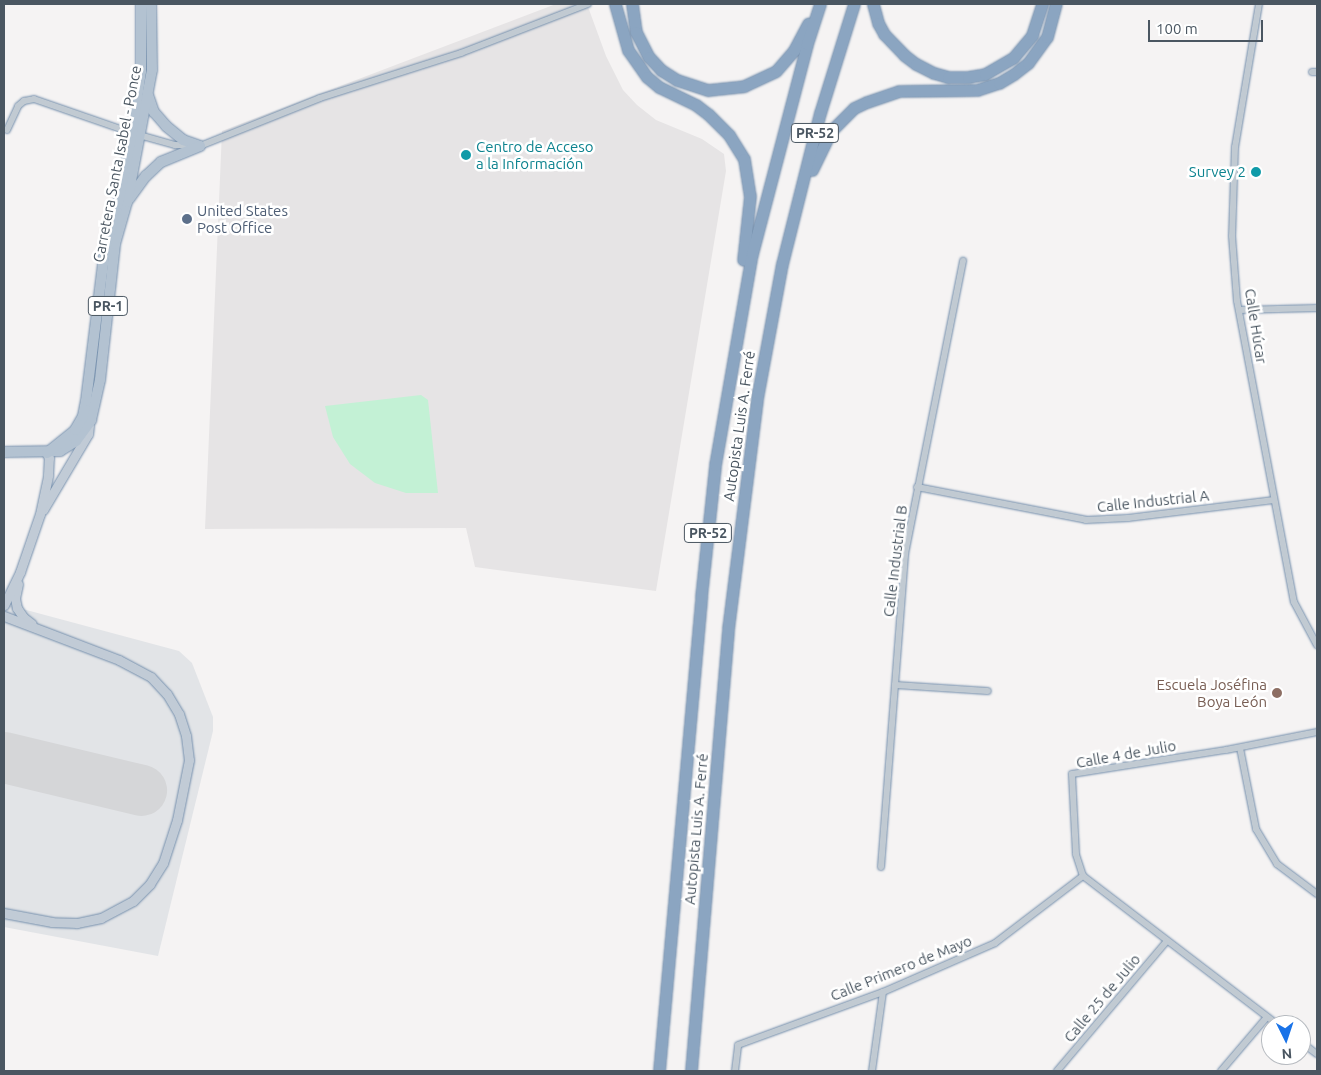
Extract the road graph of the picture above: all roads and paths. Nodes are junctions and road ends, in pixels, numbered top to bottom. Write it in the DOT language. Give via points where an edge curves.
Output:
graph roads {
  1 [pos="141,4"];
  2 [pos="151,4"];
  3 [pos="588,4"];
  4 [pos="615,4"];
  5 [pos="632,4"];
  6 [pos="854,4"];
  7 [pos="873,4"];
  8 [pos="1042,4"];
  9 [pos="1056,4"];
  10 [pos="1259,4"];
  11 [pos="820,5"];
  12 [pos="148,94"];
  13 [pos="7,130"];
  14 [pos="136,134"];
  15 [pos="200,146"];
  16 [pos="127,202"];
  17 [pos="964,261"];
  18 [pos="782,264"];
  19 [pos="1317,308"];
  20 [pos="1239,310"];
  21 [pos="740,312"];
  22 [pos="89,426"];
  23 [pos="4,452"];
  24 [pos="47,453"];
  25 [pos="917,488"];
  26 [pos="1274,500"];
  27 [pos="40,514"];
  28 [pos="20,572"];
  29 [pos="4,605"];
  30 [pos="4,616"];
  31 [pos="42,631"];
  32 [pos="1317,645"];
  33 [pos="895,685"];
  34 [pos="988,692"];
  35 [pos="1317,732"];
  36 [pos="1240,748"];
  37 [pos="881,867"];
  38 [pos="1083,876"];
  39 [pos="1317,894"];
  40 [pos="4,913"];
  41 [pos="1167,941"];
  42 [pos="883,992"];
  43 [pos="1264,1015"];
  44 [pos="1261,1024"];
  45 [pos="659,1071"];
  46 [pos="690,1071"];
  47 [pos="735,1071"];
  48 [pos="872,1071"];
  49 [pos="1057,1071"];
  50 [pos="1221,1071"];
  1 -- 14 [label="main road, Carretera Santa Isabel - Ponce / PR-1" via="141,71"];
  2 -- 12 [label="main road, Carretera Santa Isabel - Ponce / PR-1" via="152,70"];
  3 -- 15 [label="street" via="461,53 320,98"];
  4 -- 21 [label="highway" via="628,50 647,77 708,114 729,135 744,159 750,216 738,282"];
  5 -- 11 [label="highway" via="636,32 649,58 676,80 708,90 744,86 776,71 794,50"];
  6 -- 18 [label="highway, Autopista Luis A. Ferré / PR-52" via="820,113"];
  7 -- 8 [label="highway" via="884,34 904,55 934,73 968,77 985,74 1013,58 1032,35"];
  9 -- 18 [label="highway" via="1047,37 1038,52 999,83 977,90 899,91 867,102 839,121 813,165"];
  10 -- 20 [label="street, Calle Húcar" via="1235,146 1232,236"];
  11 -- 21 [label="highway, Autopista Luis A. Ferré / PR-52" via="754,244"];
  12 -- 14 [label="main road, Carretera Santa Isabel - Ponce / PR-1"];
  12 -- 15 [label="main road" via="154,112 166,126 183,140"];
  13 -- 14 [label="street" via="18,106 34,99"];
  14 -- 15 [label="street" via="174,145"];
  14 -- 16 [label="main road, Carretera Santa Isabel - Ponce / PR-1"];
  14 -- 24 [label="main road, Carretera Santa Isabel - Ponce / PR-1" via="106,249 90,379 82,416 75,430"];
  15 -- 16 [label="main road" via="161,162"];
  16 -- 22 [label="main road, Carretera Santa Isabel - Ponce / PR-1" via="115,244 100,380"];
  17 -- 25 [label="street, Calle Industrial B"];
  18 -- 46 [label="highway, Autopista Luis A. Ferré / PR-52" via="756,402 729,623"];
  19 -- 20 [label="street"];
  20 -- 26 [label="street, Calle Húcar"];
  21 -- 45 [label="highway, Autopista Luis A. Ferré / PR-52" via="715,465"];
  22 -- 24 [label="main road" via="70,446"];
  22 -- 27 [label="main road" via="88,434"];
  23 -- 24 [label="main road"];
  24 -- 27 [label="main road" via="48,475"];
  25 -- 26 [label="street, Calle Industrial A" via="1086,520"];
  25 -- 33 [label="street, Calle Industrial B" via="905,554"];
  26 -- 32 [label="street, Calle Húcar" via="1294,602"];
  27 -- 28 [label="main road"];
  28 -- 29 [label="main road"];
  28 -- 31 [label="main road" via="15,598 17,608 25,620"];
  30 -- 31 [label="main road"];
  31 -- 40 [label="main road" via="130,665 159,685 183,725 189,748 188,772 163,863 150,884 133,901 101,918 77,923"];
  33 -- 34 [label="street"];
  33 -- 37 [label="street, Calle Industrial B"];
  35 -- 36 [label="street, Calle 4 de Julio"];
  36 -- 38 [label="street, Calle 4 de Julio" via="1072,774 1076,854"];
  36 -- 39 [label="street" via="1256,829 1276,864"];
  38 -- 41 [label="street"];
  38 -- 42 [label="street, Calle Primero de Mayo" via="995,943"];
  41 -- 43 [label="street"];
  41 -- 49 [label="street, Calle 25 de Julio"];
  42 -- 47 [label="street, Calle Primero de Mayo" via="738,1045"];
  42 -- 48 [label="street"];
  44 -- 50 [label="street"];
}
